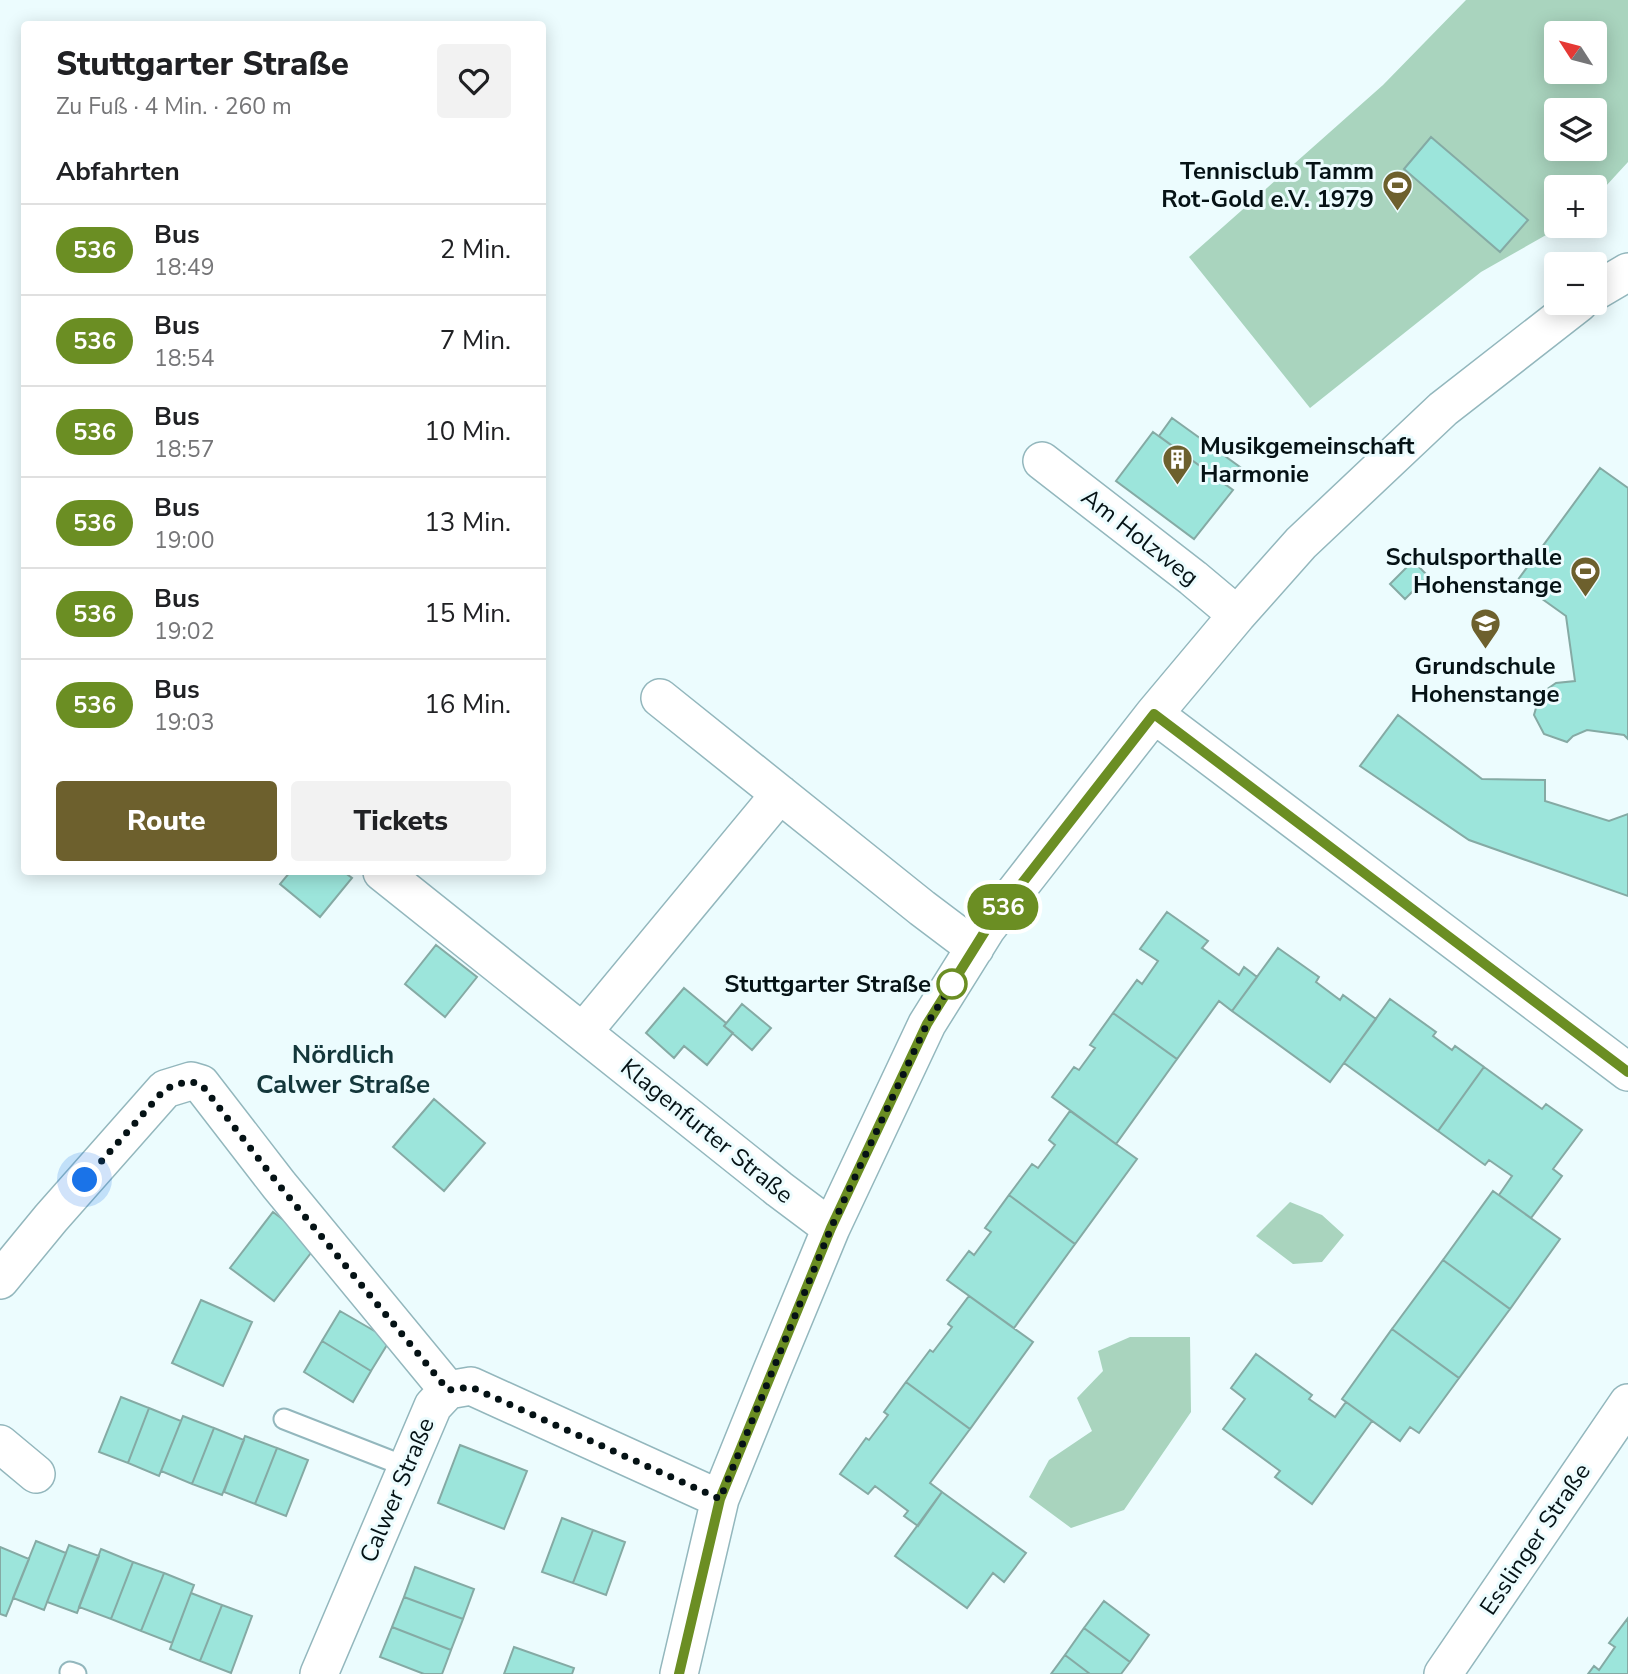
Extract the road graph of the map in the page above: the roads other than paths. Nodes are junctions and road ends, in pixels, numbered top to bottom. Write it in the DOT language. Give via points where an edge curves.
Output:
graph roads {
  1 [pos="1628,272"];
  2 [pos="1607,284"];
  3 [pos="1564,315"];
  4 [pos="1042,461"];
  5 [pos="1237,615"];
  6 [pos="660,698"];
  7 [pos="1154,714"];
  8 [pos="780,794"];
  9 [pos="386,875"];
  10 [pos="975,948"];
  11 [pos="583,1032"];
  12 [pos="1628,1072"];
  13 [pos="831,1228"];
  14 [pos="0,1280"];
  15 [pos="448,1390"];
  16 [pos="1628,1404"];
  17 [pos="284,1419"];
  18 [pos="0,1444"];
  19 [pos="407,1467"];
  20 [pos="36,1474"];
  21 [pos="720,1499"];
  22 [pos="319,1674"];
  23 [pos="678,1674"];
  24 [pos="1443,1674"];
  1 -- 2 [label="street"];
  3 -- 5 [label="street" via="1443,409 1301,543"];
  4 -- 5 [label="street, Am Holzweg"];
  5 -- 7 [label="street"];
  6 -- 8 [label="street"];
  7 -- 10 [label="street"];
  7 -- 12 [label="street"];
  8 -- 10 [label="street"];
  8 -- 11 [label="street"];
  9 -- 11 [label="street, Klagenfurter Straße"];
  10 -- 13 [label="street" via="927,1024"];
  11 -- 13 [label="street, Klagenfurter Straße"];
  13 -- 21 [label="street"];
  14 -- 15 [label="street" via="165,1089 191,1081 201,1084"];
  15 -- 19 [label="street, Calwer Straße" via="433,1406"];
  15 -- 21 [label="street, Calwer Straße" via="471,1387"];
  16 -- 24 [label="street, Esslinger Straße"];
  17 -- 19 [label="lane"];
  18 -- 20 [label="street"];
  19 -- 22 [label="street, Calwer Straße"];
  21 -- 23 [label="street"];
}
